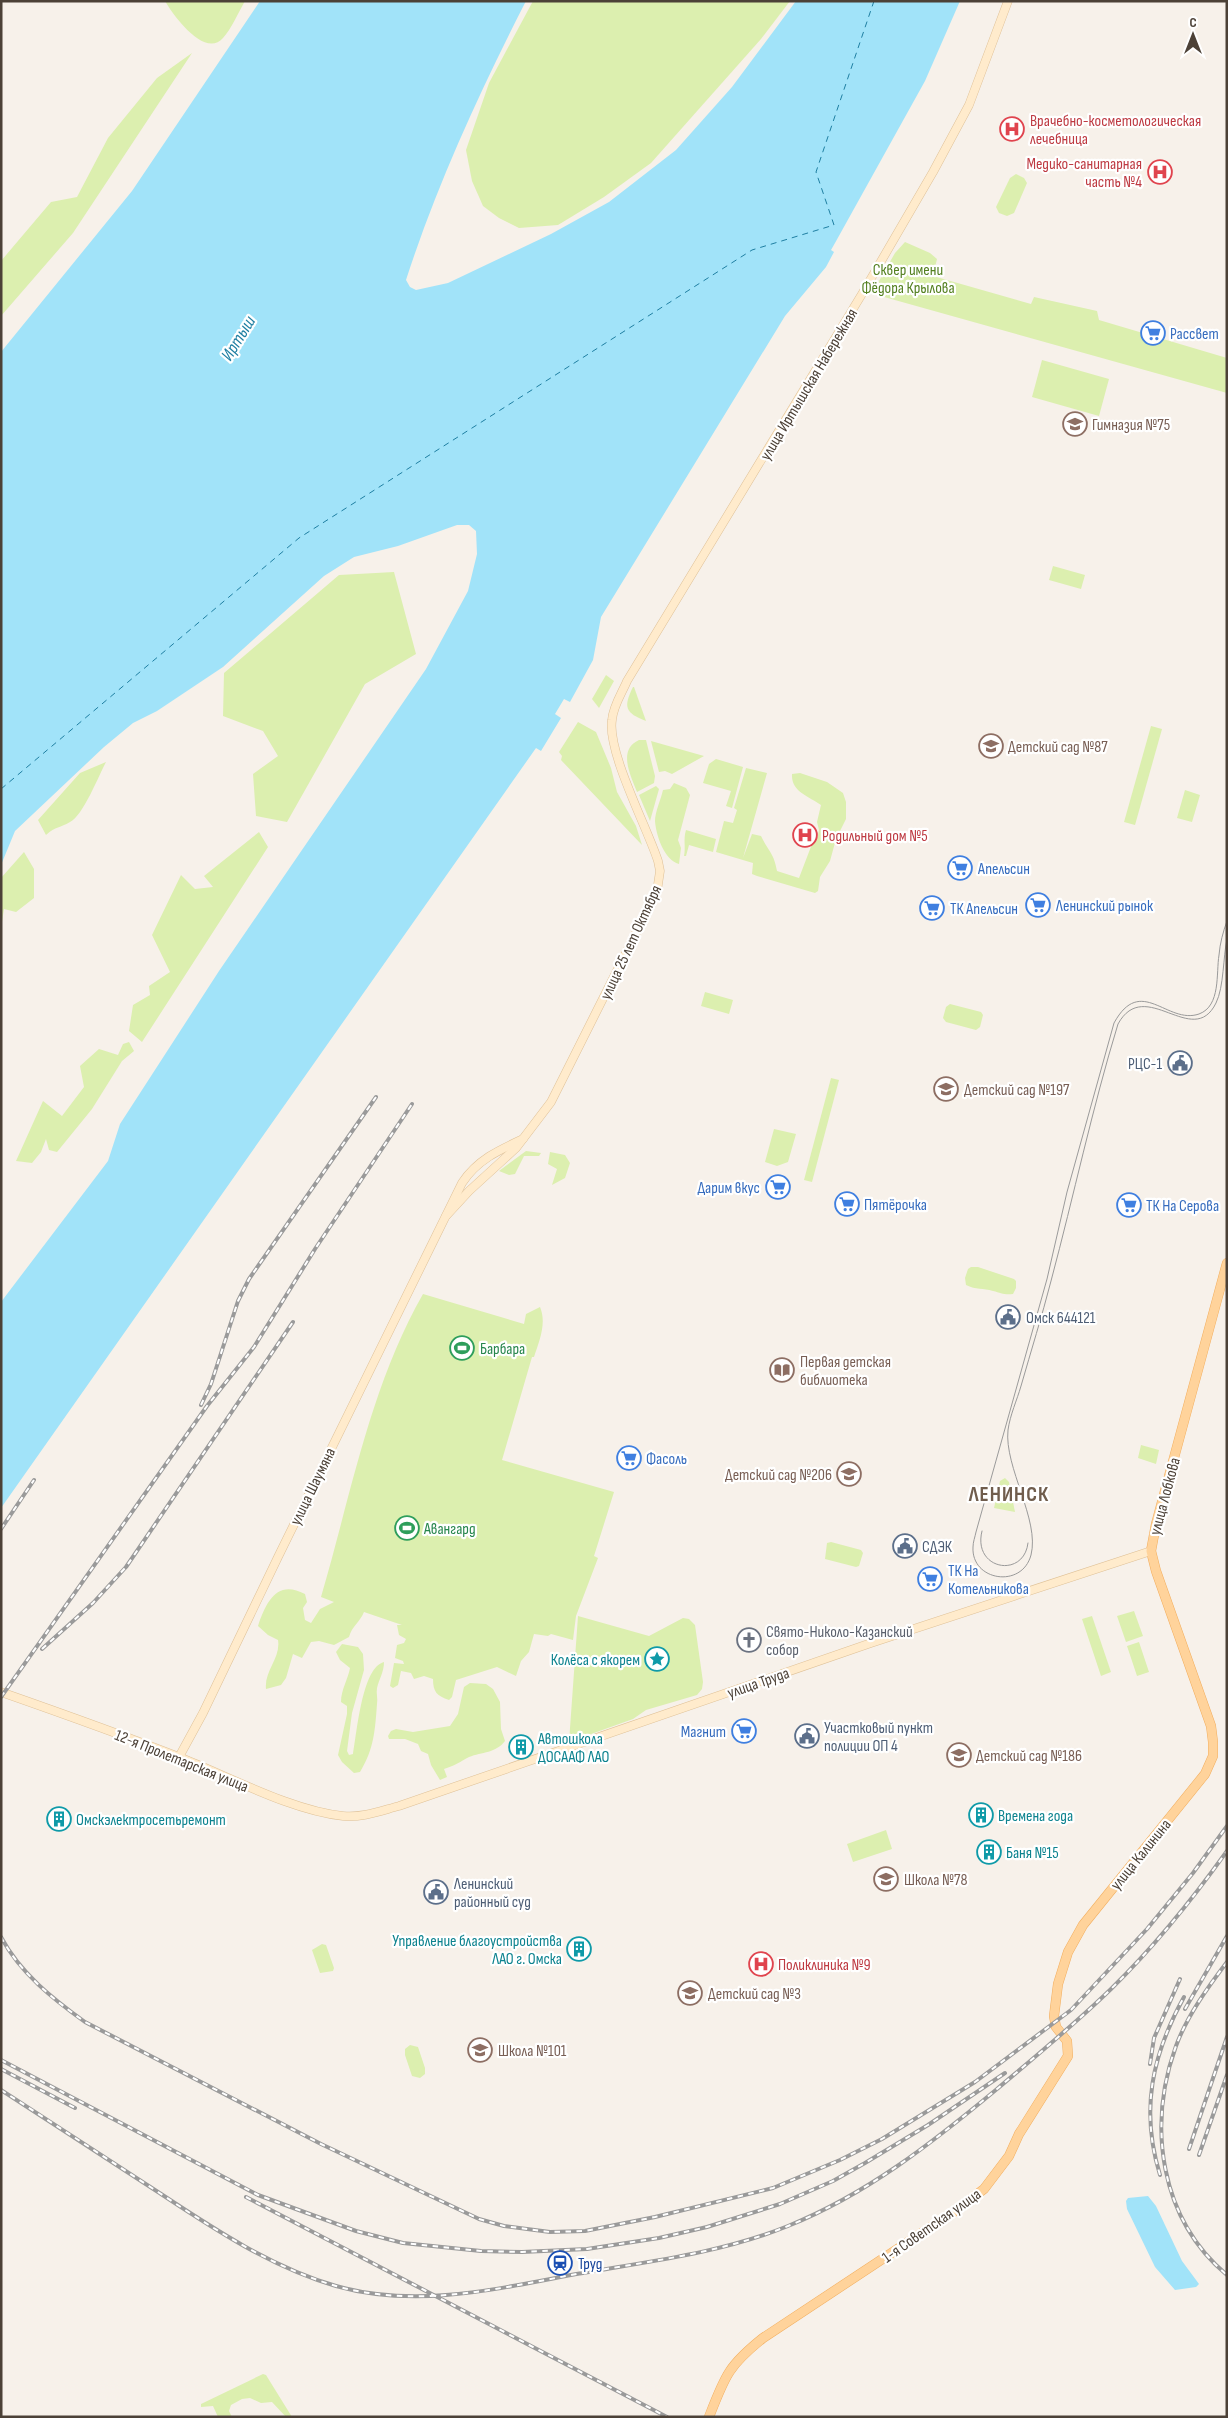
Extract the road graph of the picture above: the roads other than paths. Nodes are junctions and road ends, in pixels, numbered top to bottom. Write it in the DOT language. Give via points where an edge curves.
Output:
graph roads {
  1 [pos="1008,1"];
  2 [pos="612,734"];
  3 [pos="524,1138"];
  4 [pos="470,1170"];
  5 [pos="480,1181"];
  6 [pos="446,1216"];
  7 [pos="1227,1263"];
  8 [pos="1151,1550"];
  9 [pos="1,1692"];
  10 [pos="1212,1756"];
  11 [pos="179,1757"];
  12 [pos="364,1815"];
  13 [pos="1068,1952"];
  14 [pos="709,2417"];
  1 -- 2 [label="main road, улица Иртышская Набережная" via="965,113 862,294 627,681 613,713"];
  2 -- 3 [label="main road, улица 25 лет Октября" via="654,851 660,871 659,881 653,901 551,1102"];
  3 -- 4 [label="main road, улица Шаумяна" via="495,1152"];
  3 -- 5 [label="main road, улица Шаумяна"];
  4 -- 5 [label="main road" via="470,1176"];
  4 -- 6 [label="main road, улица Шаумяна"];
  5 -- 6 [label="main road, улица Шаумяна"];
  6 -- 11 [label="main road, улица Шаумяна"];
  7 -- 8 [label="main road, улица Лобкова"];
  8 -- 10 [label="main road, улица Лобкова" via="1211,1726"];
  8 -- 12 [label="main road, улица Труда" via="408,1803"];
  9 -- 11 [label="main road, 12-я Пролетарская улица"];
  10 -- 13 [label="main road, улица Калинина" via="1205,1774 1082,1926"];
  11 -- 12 [label="main road, 12-я Пролетарская улица" via="314,1810 345,1816"];
  13 -- 14 [label="main road, 1-я Советская улица" via="1058,1984 1054,2016 1056,2027 1067,2041 1068,2056 992,2180 955,2211 740,2356 723,2380"];
}
